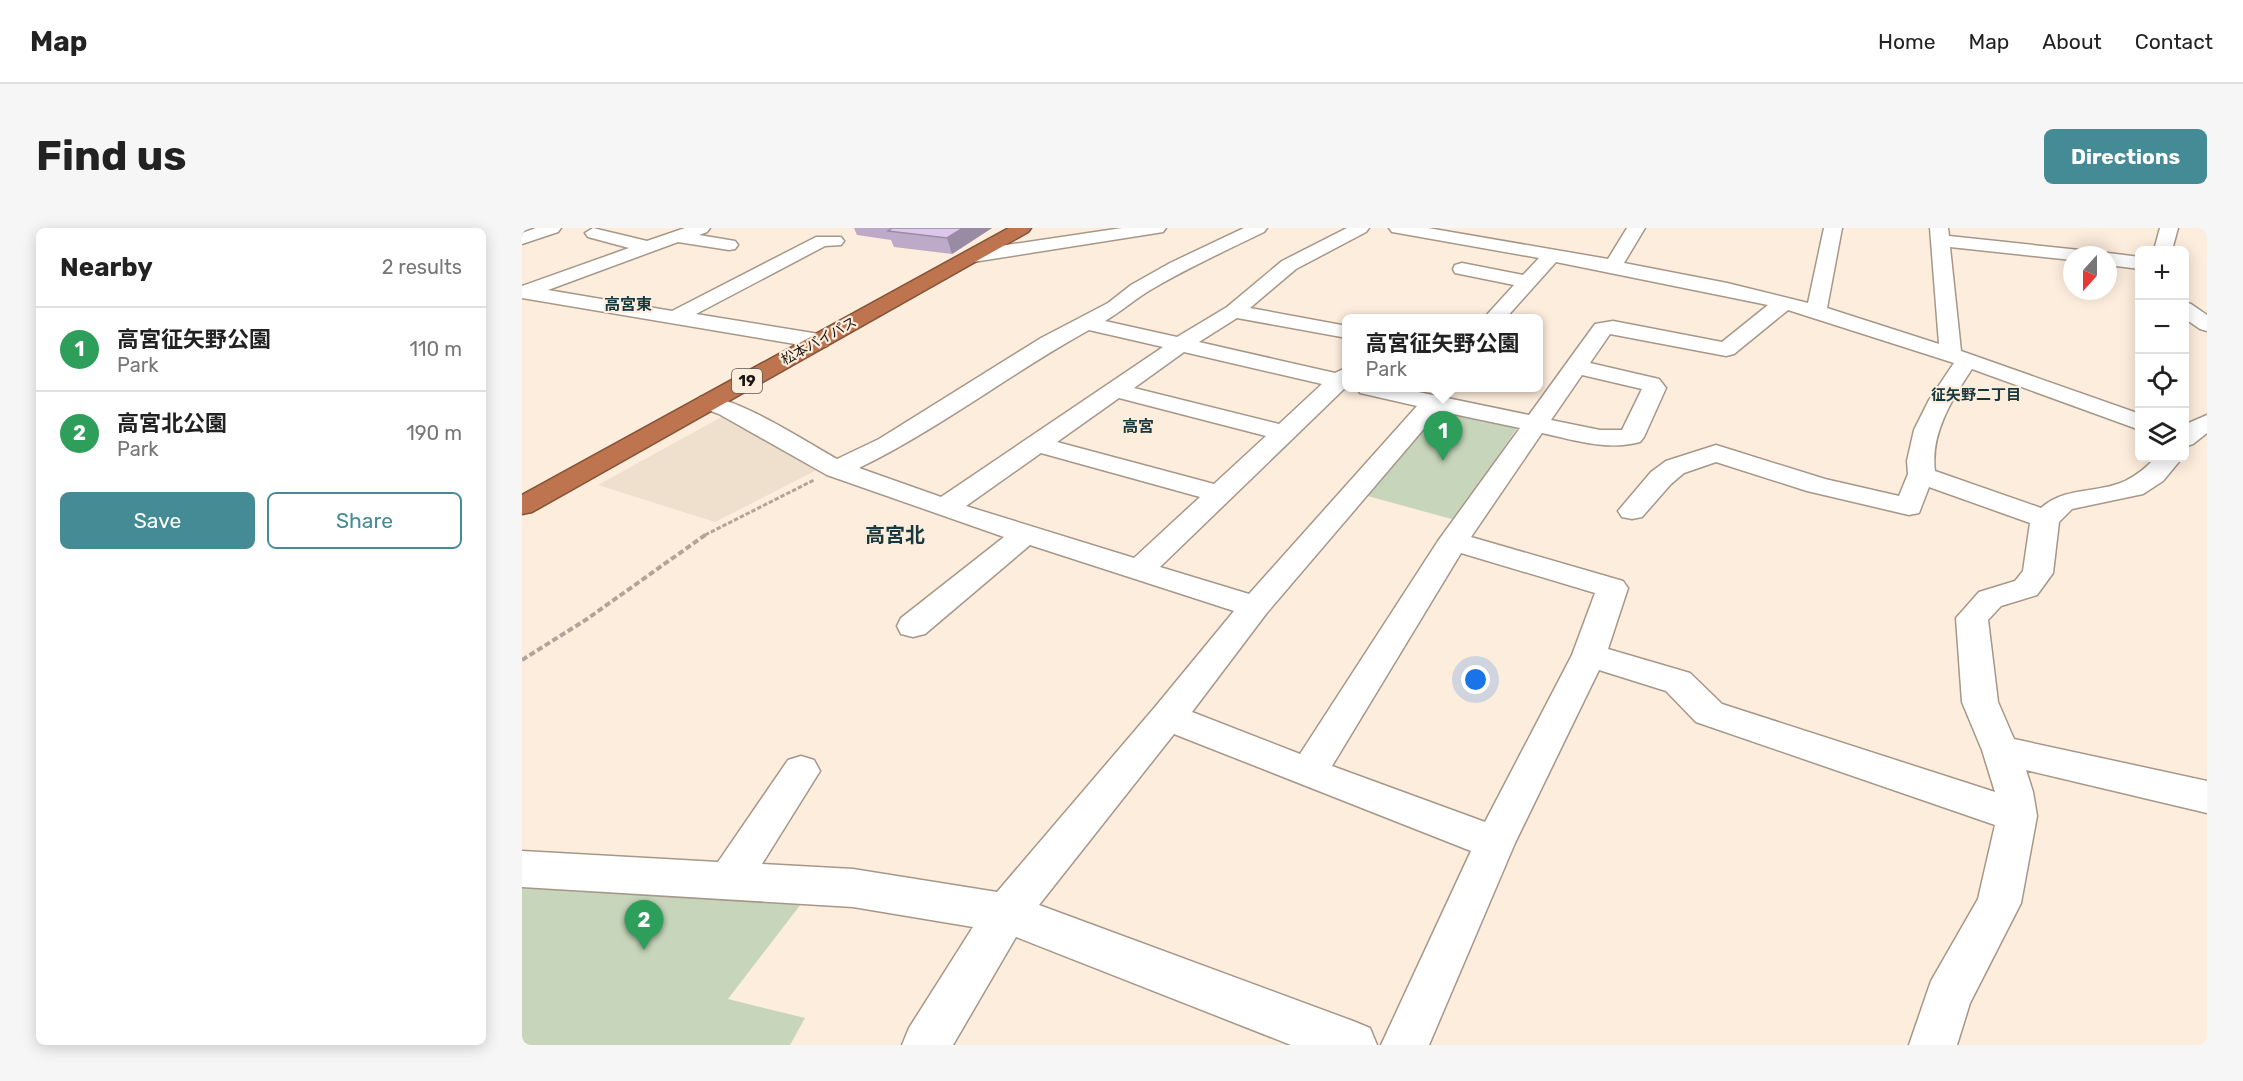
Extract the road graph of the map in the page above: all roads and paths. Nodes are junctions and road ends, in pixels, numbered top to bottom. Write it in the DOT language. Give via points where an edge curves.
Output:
graph roads {
  1 [pos="552,228"];
  2 [pos="701,228"];
  3 [pos="1022,228"];
  4 [pos="1157,228"];
  5 [pos="1258,228"];
  6 [pos="1360,228"];
  7 [pos="1398,228"];
  8 [pos="1636,228"];
  9 [pos="1833,228"];
  10 [pos="2169,228"];
  11 [pos="594,233"];
  12 [pos="1940,235"];
  13 [pos="678,237"];
  14 [pos="522,239"];
  15 [pos="835,241"];
  16 [pos="729,246"];
  17 [pos="2164,246"];
  18 [pos="647,247"];
  19 [pos="2063,252"];
  20 [pos="1553,254"];
  21 [pos="973,256"];
  22 [pos="2117,259"];
  23 [pos="2135,262"];
  24 [pos="1613,266"];
  25 [pos="1462,269"];
  26 [pos="1528,282"];
  27 [pos="523,293"];
  28 [pos="562,299"];
  29 [pos="1784,303"];
  30 [pos="1234,311"];
  31 [pos="1816,311"];
  32 [pos="2189,312"];
  33 [pos="531,314"];
  34 [pos="1497,314"];
  35 [pos="674,318"];
  36 [pos="1087,323"];
  37 [pos="2207,326"];
  38 [pos="1342,331"];
  39 [pos="819,341"];
  40 [pos="1180,345"];
  41 [pos="1959,355"];
  42 [pos="1575,367"];
  43 [pos="1342,379"];
  44 [pos="1342,381"];
  45 [pos="1115,390"];
  46 [pos="1390,392"];
  47 [pos="709,402"];
  48 [pos="1434,402"];
  49 [pos="2135,421"];
  50 [pos="2207,422"];
  51 [pos="1535,424"];
  52 [pos="1284,433"];
  53 [pos="2189,434"];
  54 [pos="2189,441"];
  55 [pos="1037,444"];
  56 [pos="2207,448"];
  57 [pos="2165,462"];
  58 [pos="836,469"];
  59 [pos="1922,476"];
  60 [pos="1221,494"];
  61 [pos="522,506"];
  62 [pos="944,508"];
  63 [pos="1632,511"];
  64 [pos="2045,519"];
  65 [pos="1026,534"];
  66 [pos="1452,541"];
  67 [pos="1139,570"];
  68 [pos="1255,607"];
  69 [pos="913,626"];
  70 [pos="1589,655"];
  71 [pos="522,660"];
  72 [pos="1168,717"];
  73 [pos="2001,750"];
  74 [pos="801,771"];
  75 [pos="1308,773"];
  76 [pos="2207,797"];
  77 [pos="2017,816"];
  78 [pos="1495,843"];
  79 [pos="522,869"];
  80 [pos="729,880"];
  81 [pos="1006,913"];
  82 [pos="926,1045"];
  83 [pos="1353,1045"];
  84 [pos="1405,1045"];
  85 [pos="1933,1045"];
  1 -- 14 [label="street"];
  2 -- 13 [label="street"];
  3 -- 21 [label="highway, 松本バイパス / 19"];
  4 -- 21 [label="street"];
  5 -- 36 [label="street" via="1177,267"];
  6 -- 30 [label="street" via="1288,265"];
  7 -- 20 [label="street"];
  8 -- 24 [label="street"];
  9 -- 31 [label="street"];
  10 -- 17 [label="street"];
  11 -- 18 [label="street"];
  12 -- 19 [label="street"];
  12 -- 41 [label="street"];
  13 -- 16 [label="street"];
  13 -- 18 [label="street"];
  15 -- 35 [label="street" via="822,242"];
  18 -- 27 [label="street"];
  20 -- 24 [label="street"];
  20 -- 26 [label="street"];
  21 -- 39 [label="highway, 松本バイパス / 19"];
  22 -- 23 [label="street"];
  24 -- 29 [label="street"];
  25 -- 26 [label="street"];
  26 -- 34 [label="street"];
  27 -- 28 [label="street"];
  28 -- 33 [label="street"];
  28 -- 35 [label="street"];
  29 -- 31 [label="street"];
  29 -- 42 [label="street" via="1726,349 1613,327 1603,329"];
  30 -- 38 [label="street"];
  30 -- 40 [label="street"];
  31 -- 41 [label="street"];
  32 -- 37 [label="street"];
  35 -- 39 [label="street"];
  36 -- 40 [label="street"];
  36 -- 58 [label="street" via="1048,343 888,444"];
  39 -- 47 [label="highway, 松本バイパス / 19"];
  40 -- 43 [label="street"];
  40 -- 45 [label="street"];
  41 -- 49 [label="street"];
  41 -- 59 [label="street" via="1918,460"];
  42 -- 51 [label="street"];
  42 -- 51 [label="street" via="1651,384 1654,388 1631,437 1600,438"];
  44 -- 52 [label="street"];
  45 -- 52 [label="street"];
  45 -- 55 [label="street"];
  46 -- 48 [label="street"];
  47 -- 58 [label="street"];
  47 -- 61 [label="highway, 松本バイパス / 19"];
  48 -- 51 [label="street"];
  48 -- 68 [label="street"];
  50 -- 53 [label="street"];
  51 -- 66 [label="street"];
  52 -- 60 [label="street"];
  54 -- 56 [label="street"];
  55 -- 60 [label="street"];
  55 -- 62 [label="street"];
  57 -- 64 [label="street" via="2133,488 2063,503"];
  58 -- 62 [label="street"];
  58 -- 71 [label="path" via="706,534"];
  59 -- 63 [label="street" via="1909,507 1817,485 1716,453 1675,466"];
  59 -- 64 [label="street"];
  60 -- 67 [label="street"];
  62 -- 65 [label="street"];
  64 -- 73 [label="street" via="2038,573 2026,588 1990,599 1972,618 1980,702"];
  65 -- 67 [label="street"];
  65 -- 69 [label="street"];
  66 -- 70 [label="street" via="1612,588"];
  66 -- 75 [label="street"];
  67 -- 68 [label="street"];
  68 -- 72 [label="street"];
  70 -- 77 [label="street" via="1678,682 1709,713"];
  70 -- 78 [label="street"];
  72 -- 75 [label="street"];
  72 -- 81 [label="street"];
  73 -- 76 [label="street"];
  73 -- 77 [label="street"];
  74 -- 80 [label="street"];
  75 -- 78 [label="street"];
  77 -- 85 [label="street" via="1999,903 1948,997"];
  78 -- 84 [label="street"];
  79 -- 80 [label="street"];
  80 -- 81 [label="street" via="854,888"];
  81 -- 82 [label="street"];
  81 -- 83 [label="street"];
}
